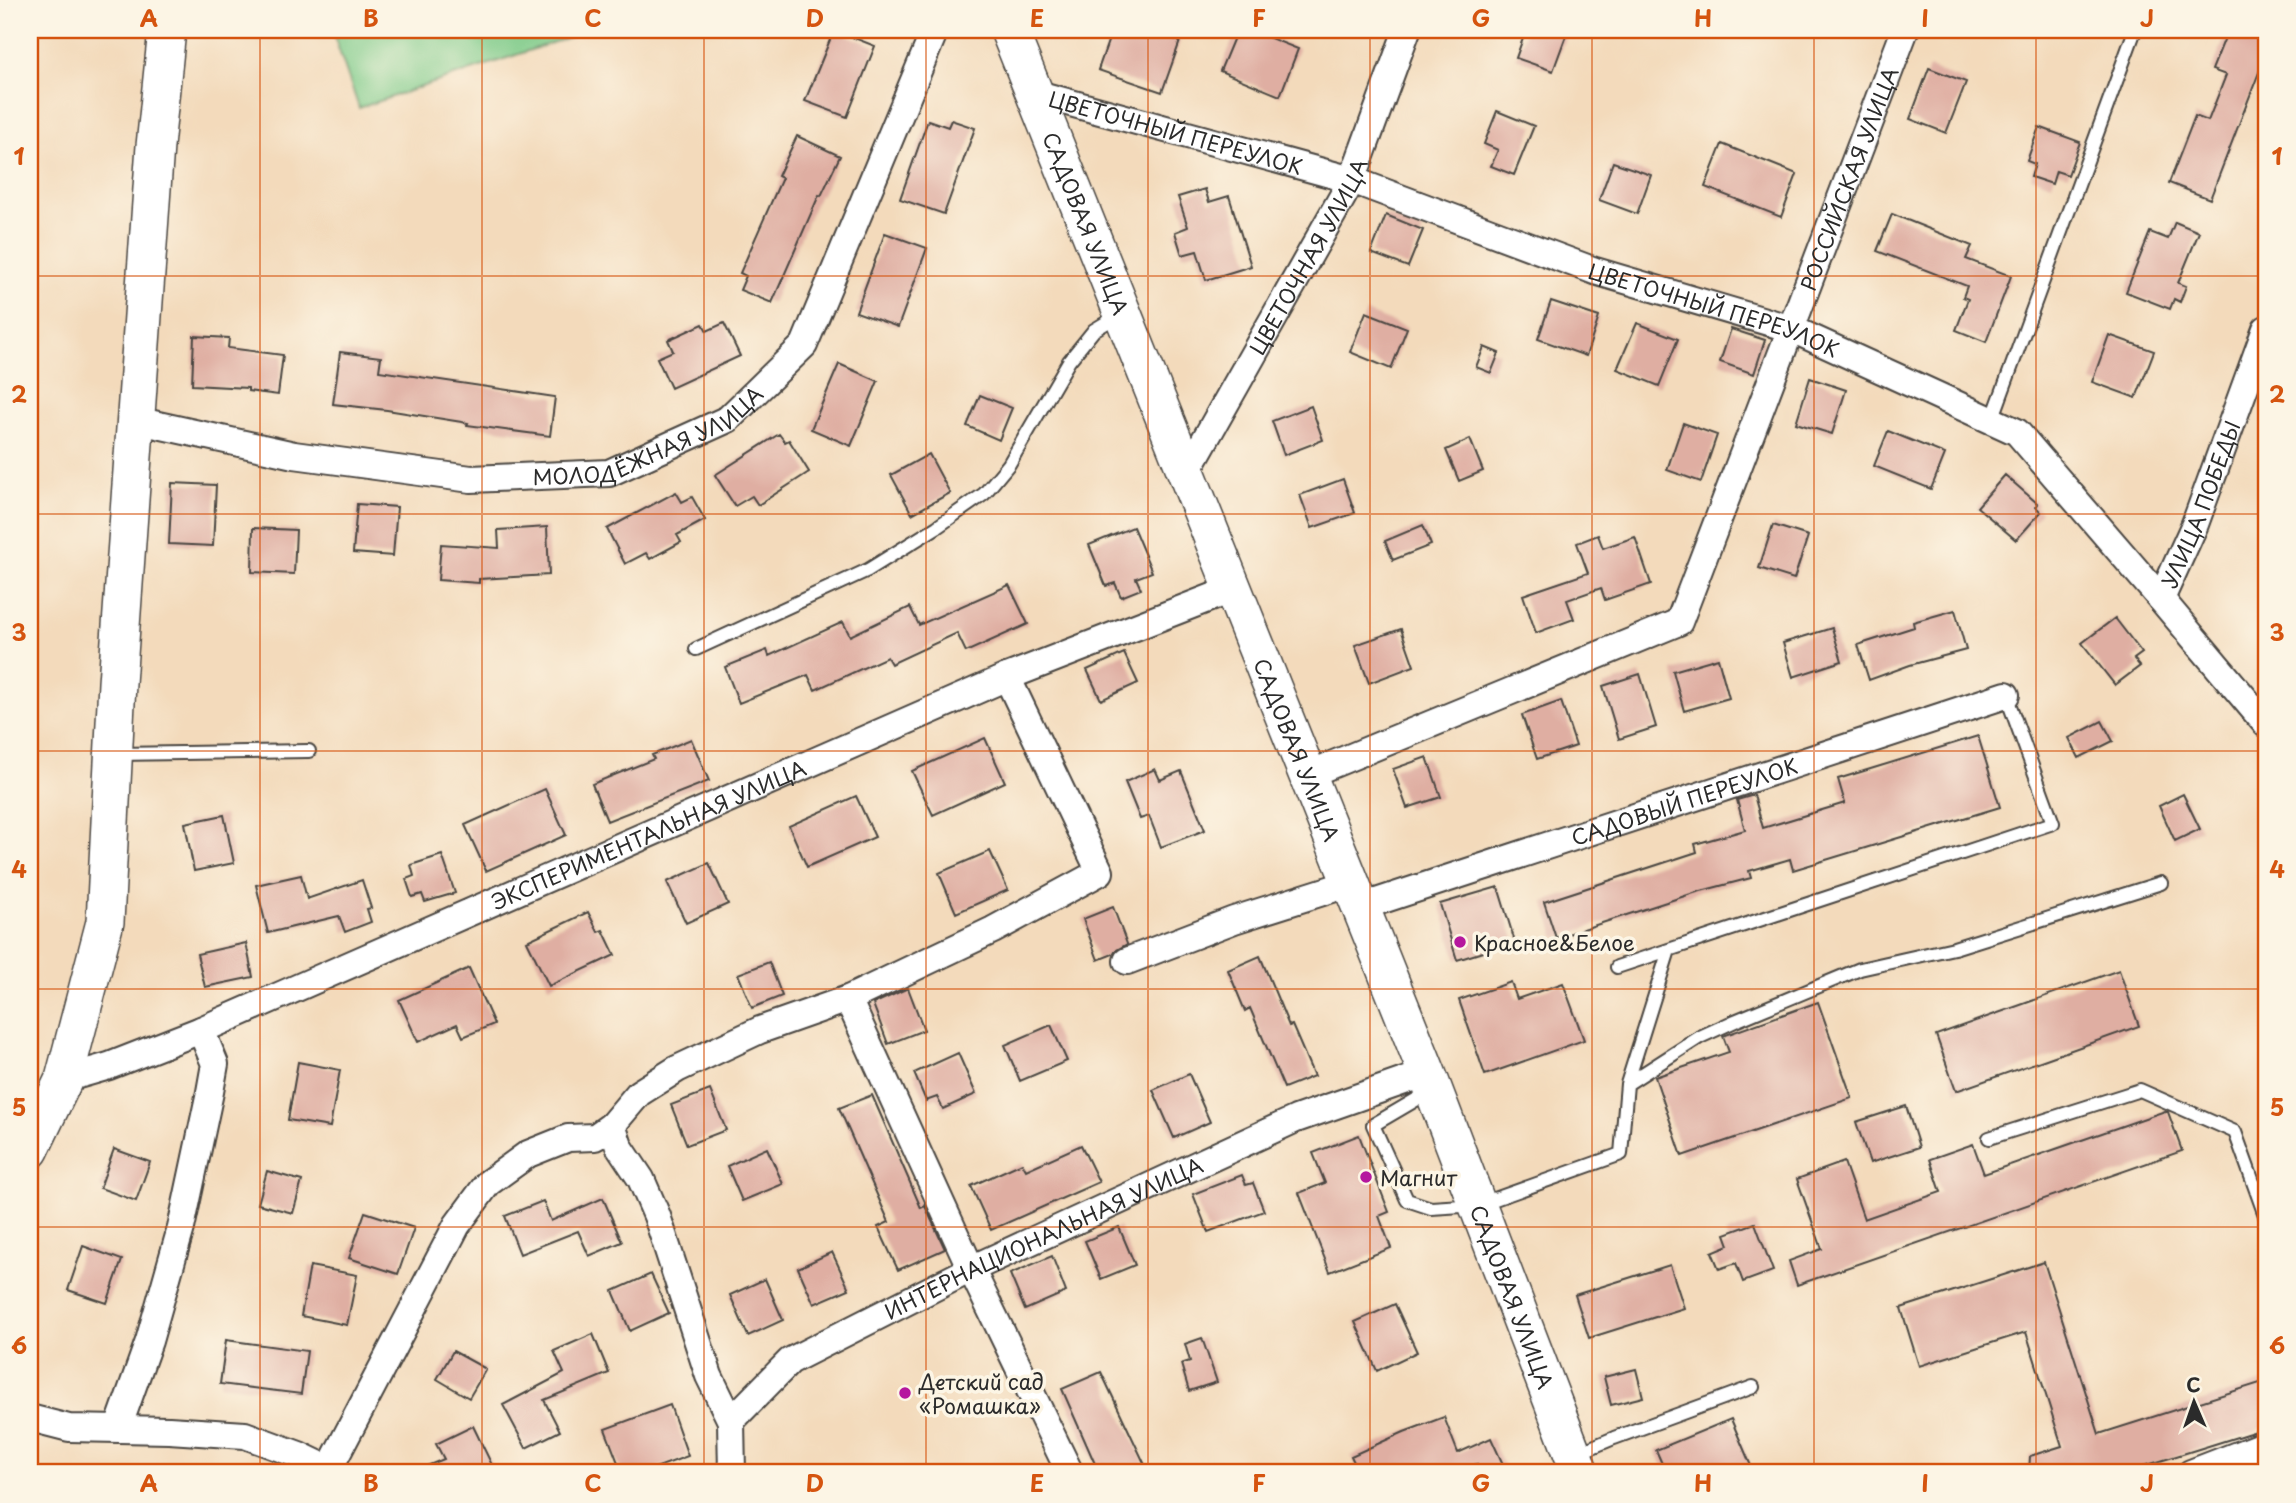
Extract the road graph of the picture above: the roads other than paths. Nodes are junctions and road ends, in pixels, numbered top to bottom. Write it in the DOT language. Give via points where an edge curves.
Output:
graph roads {
  1 [pos="167,30"];
  2 [pos="936,30"];
  3 [pos="1009,30"];
  4 [pos="1407,30"];
  5 [pos="1906,30"];
  6 [pos="2135,30"];
  7 [pos="1034,93"];
  8 [pos="1352,180"];
  9 [pos="1123,313"];
  10 [pos="1792,329"];
  11 [pos="2266,329"];
  12 [pos="135,420"];
  13 [pos="1992,420"];
  14 [pos="1186,471"];
  15 [pos="1233,589"];
  16 [pos="2161,599"];
  17 [pos="696,649"];
  18 [pos="1007,677"];
  19 [pos="2006,695"];
  20 [pos="2266,724"];
  21 [pos="309,751"];
  22 [pos="113,754"];
  23 [pos="1307,775"];
  24 [pos="2161,883"];
  25 [pos="1356,895"];
  26 [pos="1669,950"];
  27 [pos="1127,961"];
  28 [pos="1617,967"];
  29 [pos="848,999"];
  30 [pos="201,1030"];
  31 [pos="64,1079"];
  32 [pos="1430,1082"];
  33 [pos="1627,1084"];
  34 [pos="612,1125"];
  35 [pos="1989,1138"];
  36 [pos="30,1150"];
  37 [pos="1478,1205"];
  38 [pos="2266,1218"];
  39 [pos="971,1269"];
  40 [pos="1753,1387"];
  41 [pos="30,1418"];
  42 [pos="731,1421"];
  43 [pos="117,1428"];
  44 [pos="2266,1444"];
  45 [pos="1576,1464"];
  46 [pos="328,1471"];
  47 [pos="732,1473"];
  48 [pos="1070,1473"];
  49 [pos="2191,1473"];
  1 -- 12 [label="main road"];
  2 -- 12 [label="street, МОЛОДЁЖНАЯ УЛИЦА" via="804,345 728,419 609,473 471,479 294,454"];
  3 -- 7 [label="main road, САДОВАЯ УЛИЦА"];
  4 -- 8 [label="street, ЦВЕТОЧНАЯ УЛИЦА"];
  5 -- 10 [label="street, РОССИЙСКАЯ УЛИЦА"];
  6 -- 13 [label="lane"];
  7 -- 8 [label="street, ЦВЕТОЧНЫЙ ПЕРЕУЛОК"];
  7 -- 9 [label="main road, САДОВАЯ УЛИЦА"];
  8 -- 10 [label="street, ЦВЕТОЧНЫЙ ПЕРЕУЛОК" via="1595,271"];
  8 -- 14 [label="street, ЦВЕТОЧНАЯ УЛИЦА"];
  9 -- 14 [label="main road, САДОВАЯ УЛИЦА"];
  9 -- 17 [label="lane" via="1094,330 1069,360 1009,464 984,494 868,570"];
  10 -- 13 [label="street, ЦВЕТОЧНЫЙ ПЕРЕУЛОК"];
  10 -- 23 [label="street, РОССИЙСКАЯ УЛИЦА" via="1679,622"];
  11 -- 16 [label="street, УЛИЦА ПОБЕДЫ" via="2195,524"];
  12 -- 22 [label="main road"];
  13 -- 16 [label="street, ЦВЕТОЧНЫЙ ПЕРЕУЛОК" via="2017,432"];
  14 -- 15 [label="main road, САДОВАЯ УЛИЦА"];
  15 -- 18 [label="street, ЭКСПЕРИМЕНТАЛЬНАЯ УЛИЦА"];
  15 -- 23 [label="main road, САДОВАЯ УЛИЦА"];
  16 -- 20 [label="street, ЦВЕТОЧНЫЙ ПЕРЕУЛОК"];
  18 -- 29 [label="street" via="1100,872 981,936"];
  18 -- 30 [label="street, ЭКСПЕРИМЕНТАЛЬНАЯ УЛИЦА"];
  19 -- 25 [label="street, САДОВЫЙ ПЕРЕУЛОК"];
  19 -- 26 [label="lane" via="2053,823"];
  21 -- 22 [label="lane"];
  22 -- 31 [label="main road" via="105,922"];
  23 -- 25 [label="main road, САДОВАЯ УЛИЦА"];
  24 -- 33 [label="lane" via="1954,948 1860,969 1700,1037"];
  25 -- 27 [label="street, САДОВЫЙ ПЕРЕУЛОК" via="1234,920"];
  25 -- 32 [label="main road, САДОВАЯ УЛИЦА"];
  26 -- 28 [label="lane"];
  26 -- 33 [label="lane"];
  29 -- 34 [label="street" via="760,1030 677,1069 639,1093"];
  29 -- 39 [label="street"];
  30 -- 31 [label="street, ЭКСПЕРИМЕНТАЛЬНАЯ УЛИЦА"];
  30 -- 43 [label="street" via="215,1065 211,1091 181,1228 149,1341"];
  31 -- 36 [label="main road"];
  32 -- 37 [label="main road, САДОВАЯ УЛИЦА"];
  32 -- 37 [label="lane" via="1373,1125 1407,1200 1431,1208"];
  32 -- 39 [label="street, ИНТЕРНАЦИОНАЛЬНАЯ УЛИЦА" via="1296,1119"];
  33 -- 37 [label="lane" via="1621,1154"];
  34 -- 42 [label="street" via="657,1216 709,1376"];
  34 -- 46 [label="street" via="595,1137 568,1138 528,1154 488,1183 457,1225"];
  35 -- 38 [label="lane" via="2140,1090 2235,1132"];
  37 -- 45 [label="main road, САДОВАЯ УЛИЦА"];
  39 -- 42 [label="street, ИНТЕРНАЦИОНАЛЬНАЯ УЛИЦА" via="790,1361"];
  39 -- 48 [label="street"];
  40 -- 45 [label="lane"];
  41 -- 43 [label="street" via="69,1428"];
  42 -- 47 [label="street"];
  43 -- 46 [label="street" via="245,1435"];
  44 -- 49 [label="street"];
}
